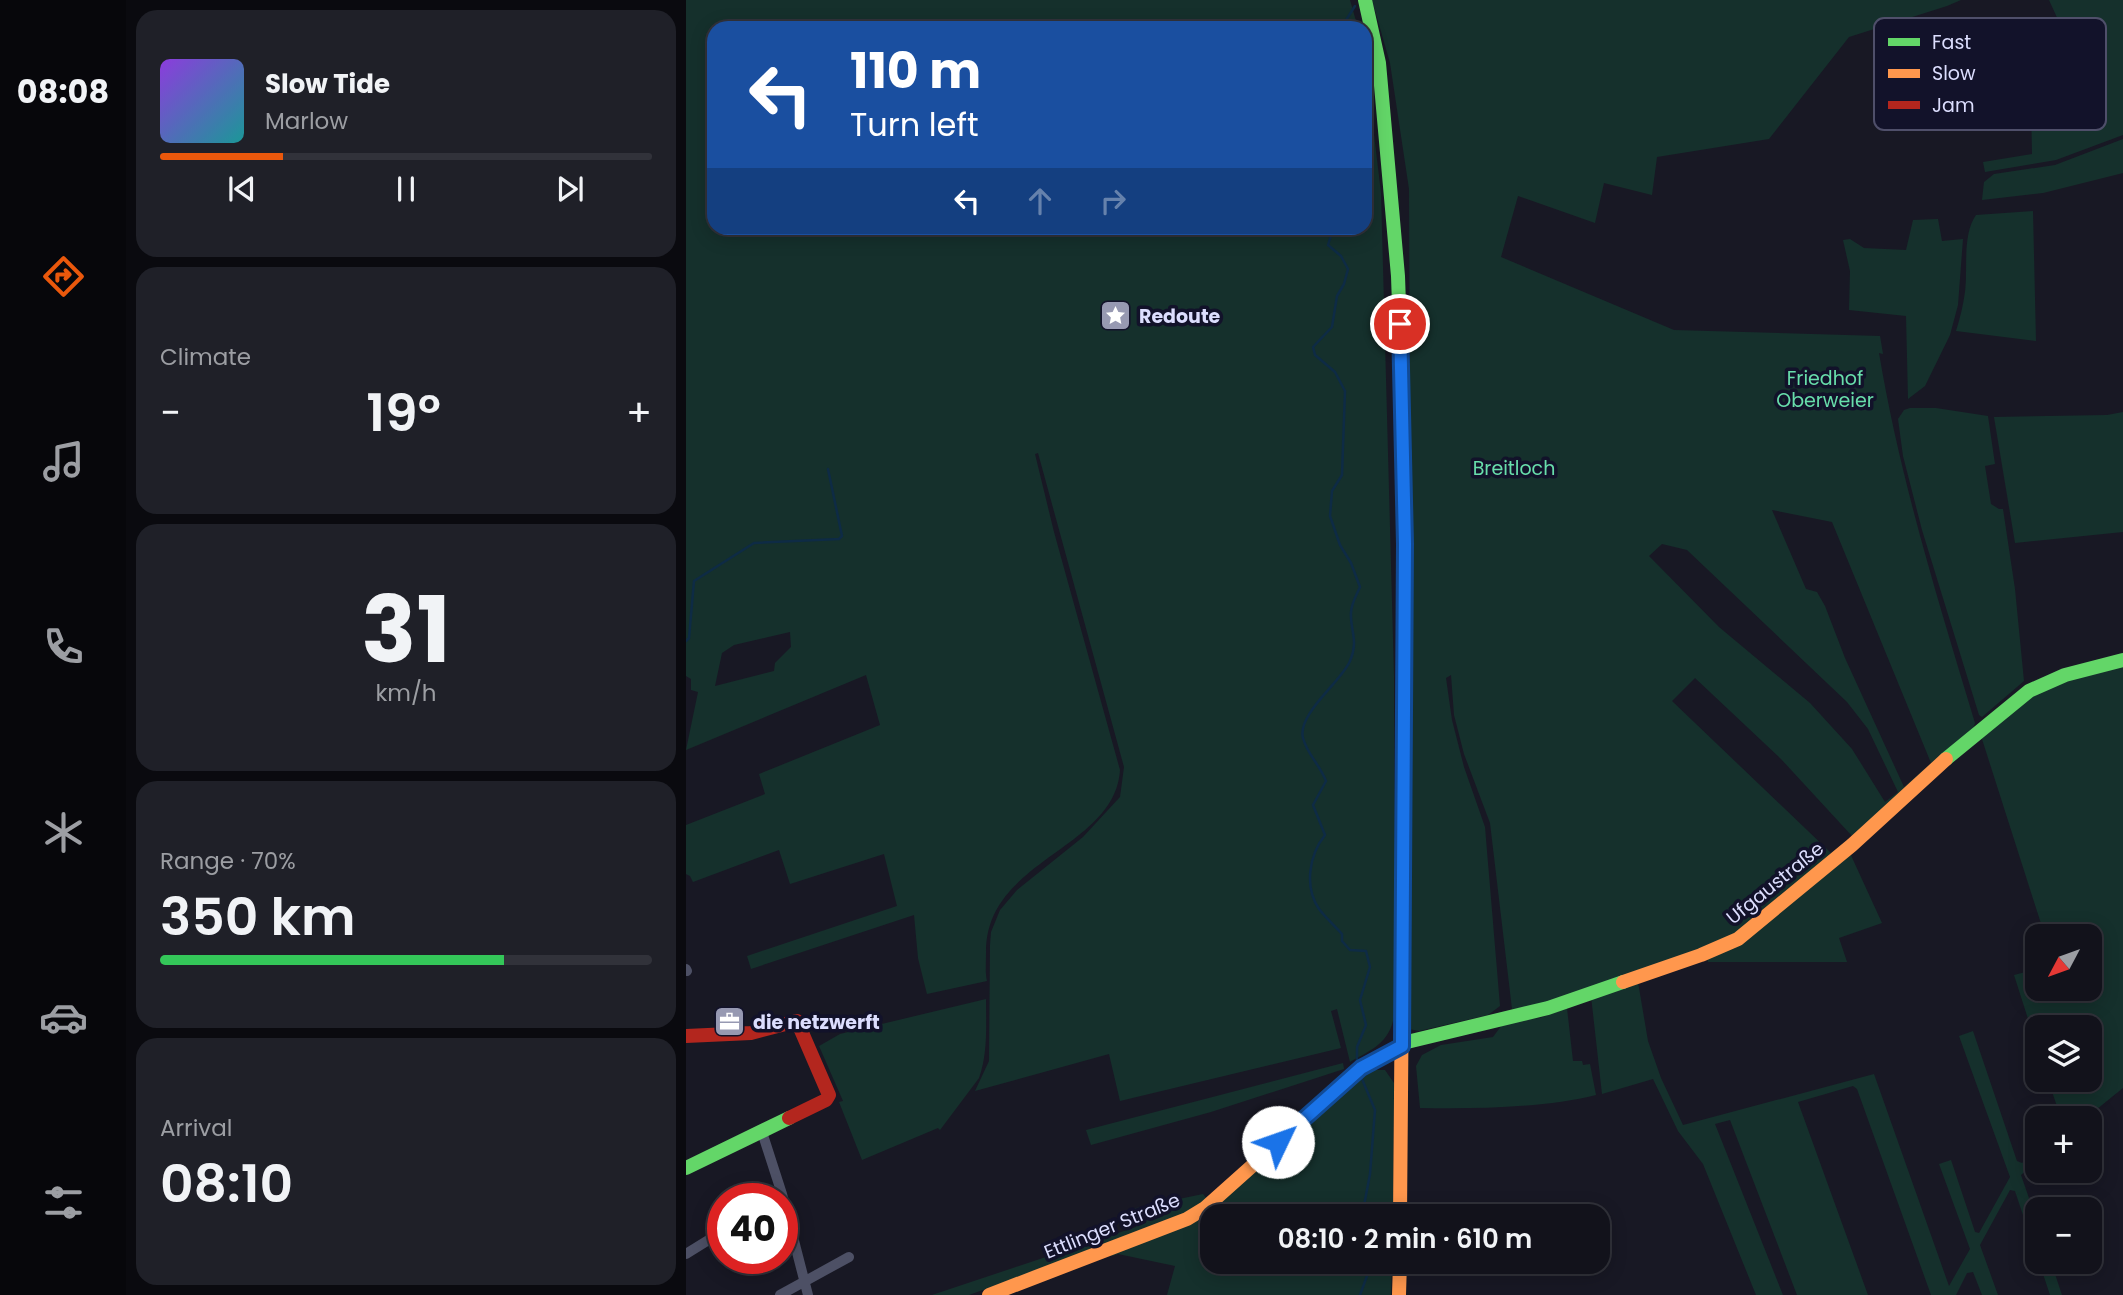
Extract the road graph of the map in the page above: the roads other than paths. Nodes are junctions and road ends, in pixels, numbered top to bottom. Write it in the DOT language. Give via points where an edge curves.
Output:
graph roads {
  1 [pos="1365,0"];
  2 [pos="1370,21"];
  3 [pos="1372,32"];
  4 [pos="2123,660"];
  5 [pos="686,1036"];
  6 [pos="1402,1046"];
  7 [pos="762,1132"];
  8 [pos="686,1168"];
  9 [pos="775,1183"];
  10 [pos="1400,1204"];
  11 [pos="707,1241"];
  12 [pos="686,1254"];
  13 [pos="849,1257"];
  14 [pos="798,1261"];
  15 [pos="1400,1274"];
  16 [pos="804,1281"];
  17 [pos="780,1295"];
  18 [pos="808,1295"];
  19 [pos="989,1295"];
  20 [pos="1399,1295"];
  1 -- 2 [label="street"];
  3 -- 6 [label="street" via="1383,100 1403,372"];
  4 -- 6 [label="street, Ufgaustraße" via="2065,675 2029,691 1754,928 1723,947 1548,1008"];
  5 -- 7 [label="street" via="751,1033 797,1021 829,1096"];
  6 -- 10 [label="street"];
  6 -- 19 [label="street, Ettlinger Straße" via="1361,1068 1205,1208 1173,1225"];
  7 -- 8 [label="street"];
  7 -- 9 [label="street"];
  11 -- 12 [label="street"];
  13 -- 16 [label="street"];
  14 -- 16 [label="street"];
  15 -- 20 [label="street"];
  16 -- 17 [label="street"];
  16 -- 18 [label="street"];
}
